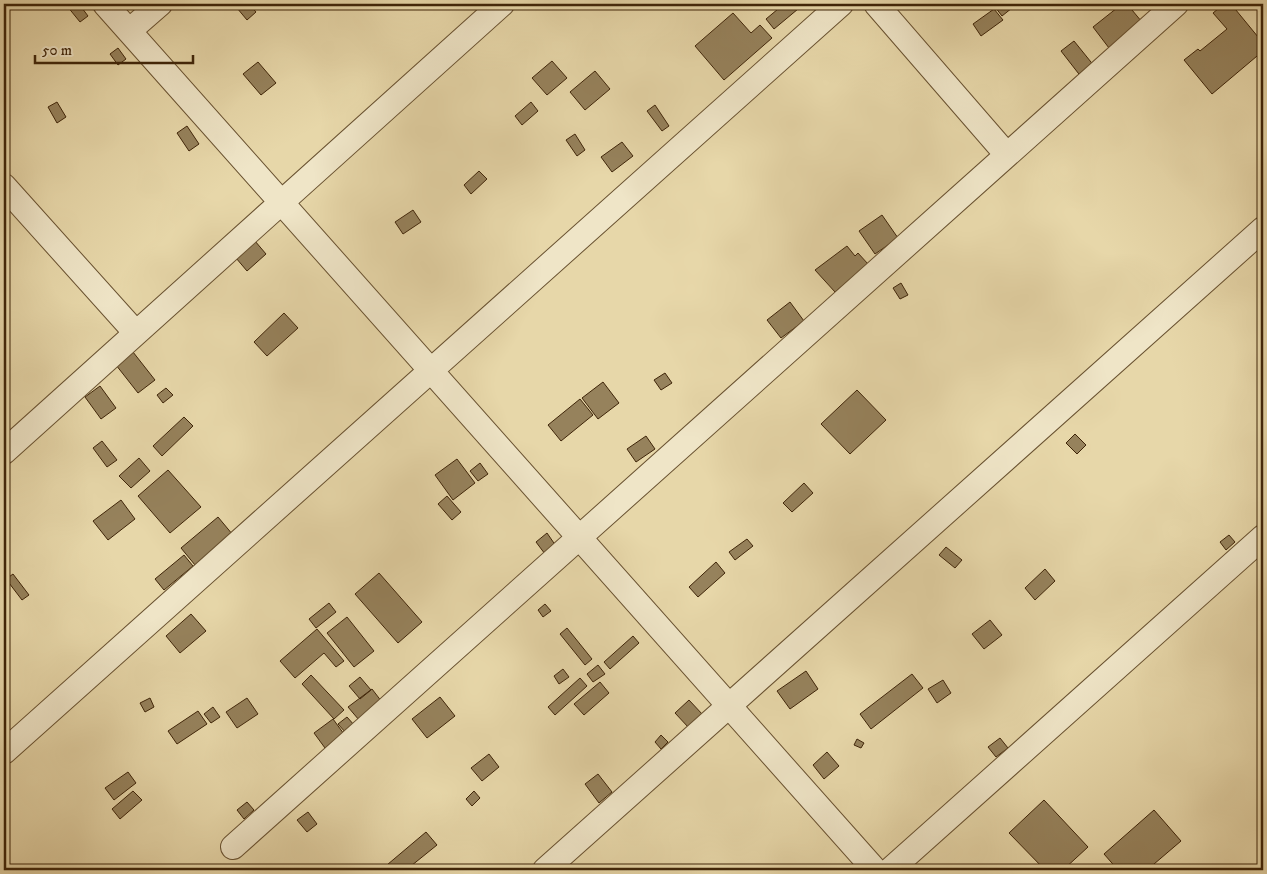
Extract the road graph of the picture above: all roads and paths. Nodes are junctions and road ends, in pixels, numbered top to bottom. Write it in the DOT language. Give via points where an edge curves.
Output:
graph roads {
  1 [pos="105,4"];
  2 [pos="160,4"];
  3 [pos="502,4"];
  4 [pos="841,4"];
  5 [pos="876,4"];
  6 [pos="1176,4"];
  7 [pos="129,31"];
  8 [pos="1007,155"];
  9 [pos="4,186"];
  10 [pos="281,203"];
  11 [pos="1263,229"];
  12 [pos="136,333"];
  13 [pos="430,370"];
  14 [pos="4,452"];
  15 [pos="1263,537"];
  16 [pos="579,538"];
  17 [pos="729,706"];
  18 [pos="6,744"];
  19 [pos="233,847"];
  20 [pos="545,870"];
  21 [pos="875,870"];
  22 [pos="890,870"];
  1 -- 7 [label="street"];
  2 -- 7 [label="street"];
  3 -- 10 [label="street"];
  4 -- 13 [label="street"];
  5 -- 8 [label="street"];
  6 -- 8 [label="street"];
  7 -- 10 [label="street"];
  8 -- 16 [label="street"];
  9 -- 12 [label="street"];
  10 -- 12 [label="street"];
  10 -- 13 [label="street"];
  11 -- 17 [label="street"];
  12 -- 14 [label="street"];
  13 -- 16 [label="street"];
  13 -- 18 [label="street"];
  15 -- 22 [label="street"];
  16 -- 17 [label="street"];
  16 -- 19 [label="street"];
  17 -- 20 [label="street"];
  17 -- 21 [label="street"];
}
